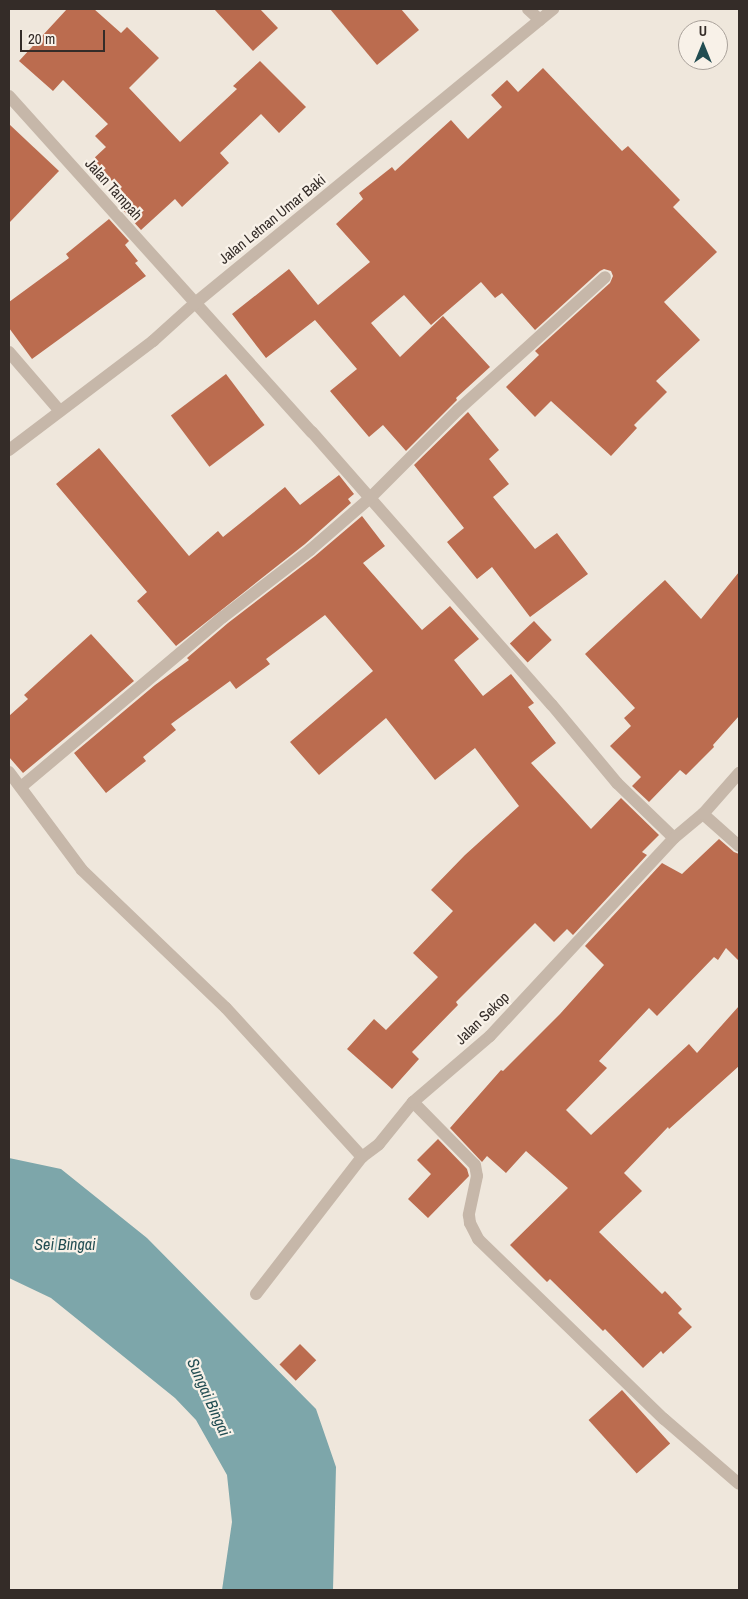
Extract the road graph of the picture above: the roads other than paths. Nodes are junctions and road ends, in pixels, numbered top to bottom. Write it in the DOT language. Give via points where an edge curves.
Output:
graph roads {
  1 [pos="528,9"];
  2 [pos="554,9"];
  3 [pos="540,20"];
  4 [pos="9,96"];
  5 [pos="605,277"];
  6 [pos="194,304"];
  7 [pos="9,352"];
  8 [pos="60,411"];
  9 [pos="9,450"];
  10 [pos="370,498"];
  11 [pos="9,772"];
  12 [pos="739,772"];
  13 [pos="21,787"];
  14 [pos="703,814"];
  15 [pos="674,838"];
  16 [pos="739,846"];
  17 [pos="413,1102"];
  18 [pos="362,1157"];
  19 [pos="256,1294"];
  20 [pos="739,1484"];
  1 -- 3 [label="street"];
  2 -- 3 [label="street, Jalan Letnan Umar Baki"];
  3 -- 6 [label="street, Jalan Letnan Umar Baki"];
  4 -- 6 [label="street, Jalan Tampah"];
  5 -- 10 [label="street" via="458,410"];
  6 -- 8 [label="street, Jalan Letnan Umar Baki" via="153,341"];
  6 -- 10 [label="street, Jalan Tampah"];
  7 -- 8 [label="street"];
  8 -- 9 [label="street, Jalan Letnan Umar Baki"];
  10 -- 13 [label="street"];
  10 -- 15 [label="street, Jalan Tampah" via="617,783"];
  11 -- 13 [label="street"];
  12 -- 14 [label="street, Jalan Sekop"];
  13 -- 18 [label="street" via="82,870 226,1008"];
  14 -- 15 [label="street, Jalan Sekop"];
  14 -- 16 [label="street"];
  15 -- 17 [label="street, Jalan Sekop" via="490,1036"];
  17 -- 18 [label="street, Jalan Sekop" via="379,1144"];
  17 -- 20 [label="street" via="475,1165 477,1176 469,1215 478,1239 664,1419"];
  18 -- 19 [label="street, Jalan Sekop"];
}
